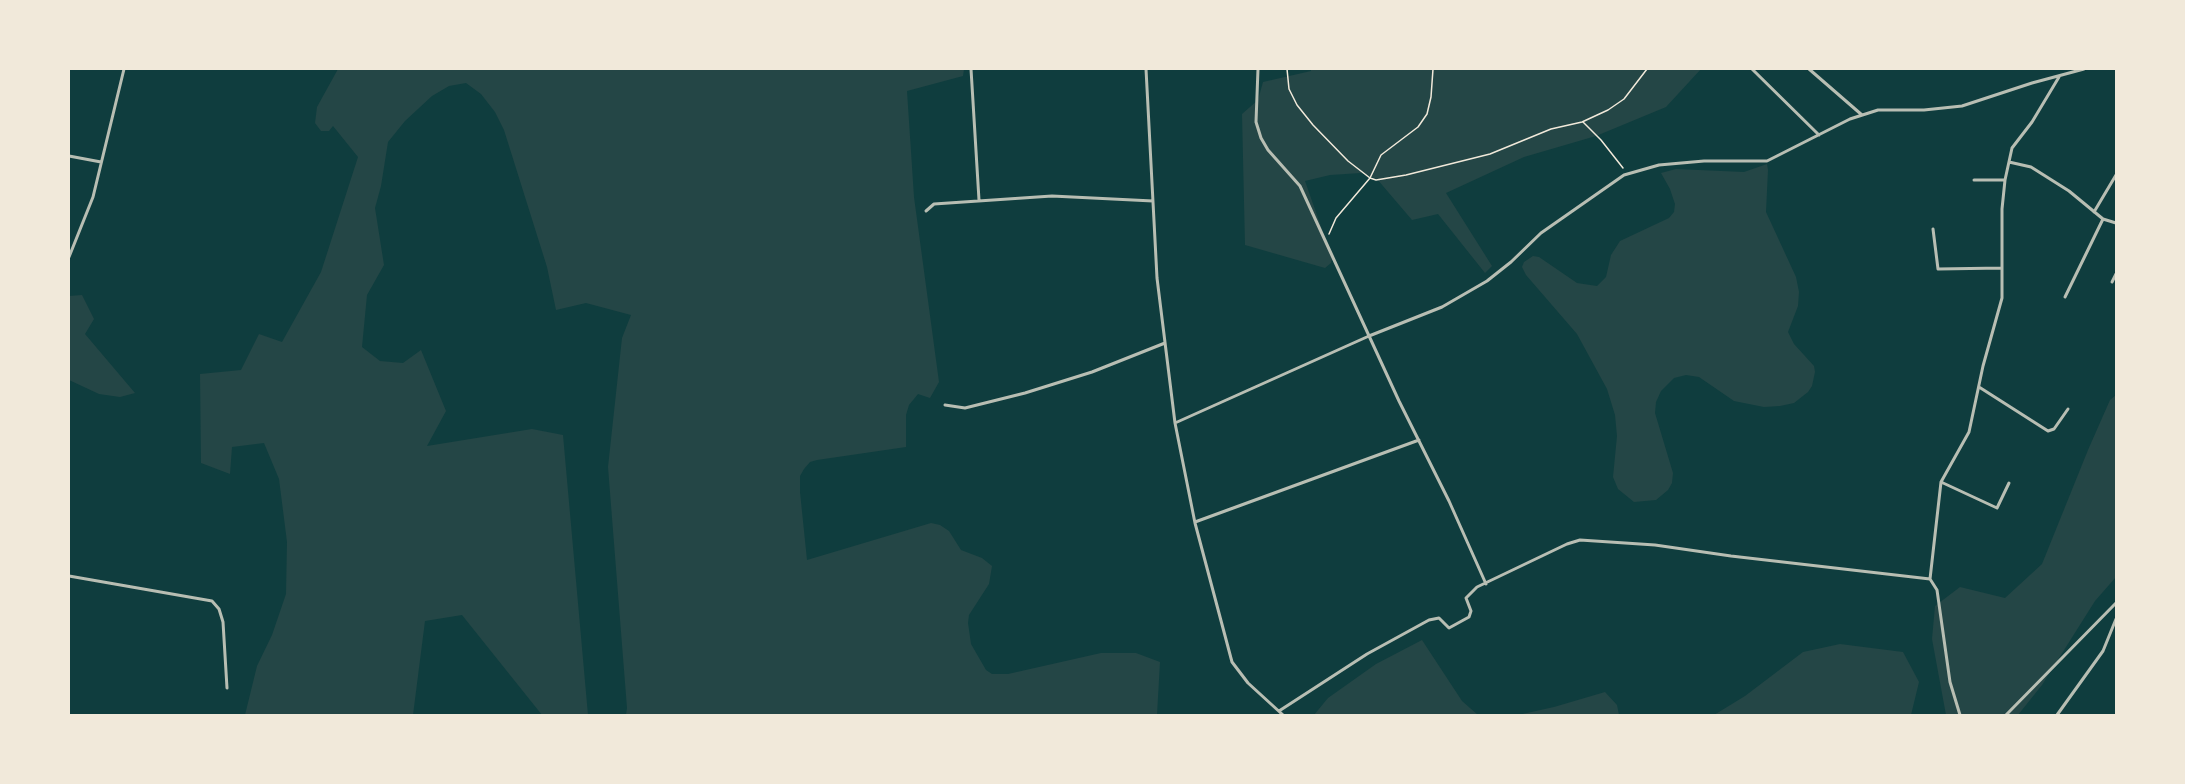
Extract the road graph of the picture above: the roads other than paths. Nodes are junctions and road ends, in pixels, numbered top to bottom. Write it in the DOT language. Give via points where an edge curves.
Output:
graph roads {
  1 [pos="124,69"];
  2 [pos="971,69"];
  3 [pos="1146,69"];
  4 [pos="1258,69"];
  5 [pos="1752,69"];
  6 [pos="1809,69"];
  7 [pos="2084,69"];
  8 [pos="2060,76"];
  9 [pos="1862,116"];
  10 [pos="1819,135"];
  11 [pos="69,156"];
  12 [pos="101,162"];
  13 [pos="2009,162"];
  14 [pos="2116,175"];
  15 [pos="1974,180"];
  16 [pos="2005,180"];
  17 [pos="979,200"];
  18 [pos="1153,201"];
  19 [pos="926,211"];
  20 [pos="2094,212"];
  21 [pos="2103,219"];
  22 [pos="2116,223"];
  23 [pos="1934,229"];
  24 [pos="69,257"];
  25 [pos="2002,268"];
  26 [pos="2116,274"];
  27 [pos="2112,282"];
  28 [pos="2065,297"];
  29 [pos="1369,336"];
  30 [pos="1165,343"];
  31 [pos="1979,387"];
  32 [pos="945,405"];
  33 [pos="2068,409"];
  34 [pos="1175,423"];
  35 [pos="1419,440"];
  36 [pos="1941,482"];
  37 [pos="2008,483"];
  38 [pos="1195,522"];
  39 [pos="69,576"];
  40 [pos="1930,579"];
  41 [pos="1485,584"];
  42 [pos="2116,603"];
  43 [pos="2116,619"];
  44 [pos="227,688"];
  45 [pos="1279,711"];
  46 [pos="1283,715"];
  47 [pos="1960,715"];
  48 [pos="2006,715"];
  49 [pos="2057,715"];
  1 -- 12 [label="street"];
  2 -- 17 [label="street"];
  3 -- 18 [label="street"];
  4 -- 29 [label="street" via="1256,122 1261,138 1300,186"];
  5 -- 10 [label="street"];
  6 -- 9 [label="street"];
  7 -- 8 [label="street"];
  8 -- 9 [label="street" via="1962,106 1878,110"];
  8 -- 13 [label="street" via="2012,148"];
  9 -- 10 [label="street"];
  10 -- 29 [label="street" via="1767,161 1659,165 1627,174 1540,233 1487,281 1442,307"];
  11 -- 12 [label="street"];
  12 -- 24 [label="street" via="93,196"];
  13 -- 16 [label="street"];
  13 -- 20 [label="street" via="2031,167"];
  14 -- 20 [label="street"];
  15 -- 16 [label="street"];
  16 -- 25 [label="street"];
  17 -- 18 [label="street" via="1052,196"];
  17 -- 19 [label="street" via="934,204"];
  18 -- 30 [label="street"];
  20 -- 21 [label="street"];
  21 -- 22 [label="street"];
  21 -- 28 [label="street"];
  23 -- 25 [label="street" via="1938,269"];
  25 -- 31 [label="street" via="2002,298"];
  26 -- 27 [label="street"];
  29 -- 34 [label="street"];
  29 -- 35 [label="street"];
  30 -- 32 [label="street" via="1025,393 965,408"];
  30 -- 34 [label="street"];
  31 -- 33 [label="street" via="2048,430 2054,429"];
  31 -- 36 [label="street" via="1970,432"];
  34 -- 38 [label="street"];
  35 -- 38 [label="street"];
  35 -- 41 [label="street"];
  36 -- 37 [label="street" via="1998,508"];
  36 -- 40 [label="street"];
  38 -- 45 [label="street" via="1232,662"];
  39 -- 44 [label="street" via="212,601 223,622"];
  40 -- 41 [label="street" via="1646,544 1580,540"];
  40 -- 47 [label="street" via="1937,590 1950,682"];
  41 -- 45 [label="street" via="1466,598 1469,617 1449,628 1439,618 1429,620 1367,654"];
  42 -- 48 [label="street"];
  43 -- 49 [label="street" via="2103,651"];
  45 -- 46 [label="street"];
}
